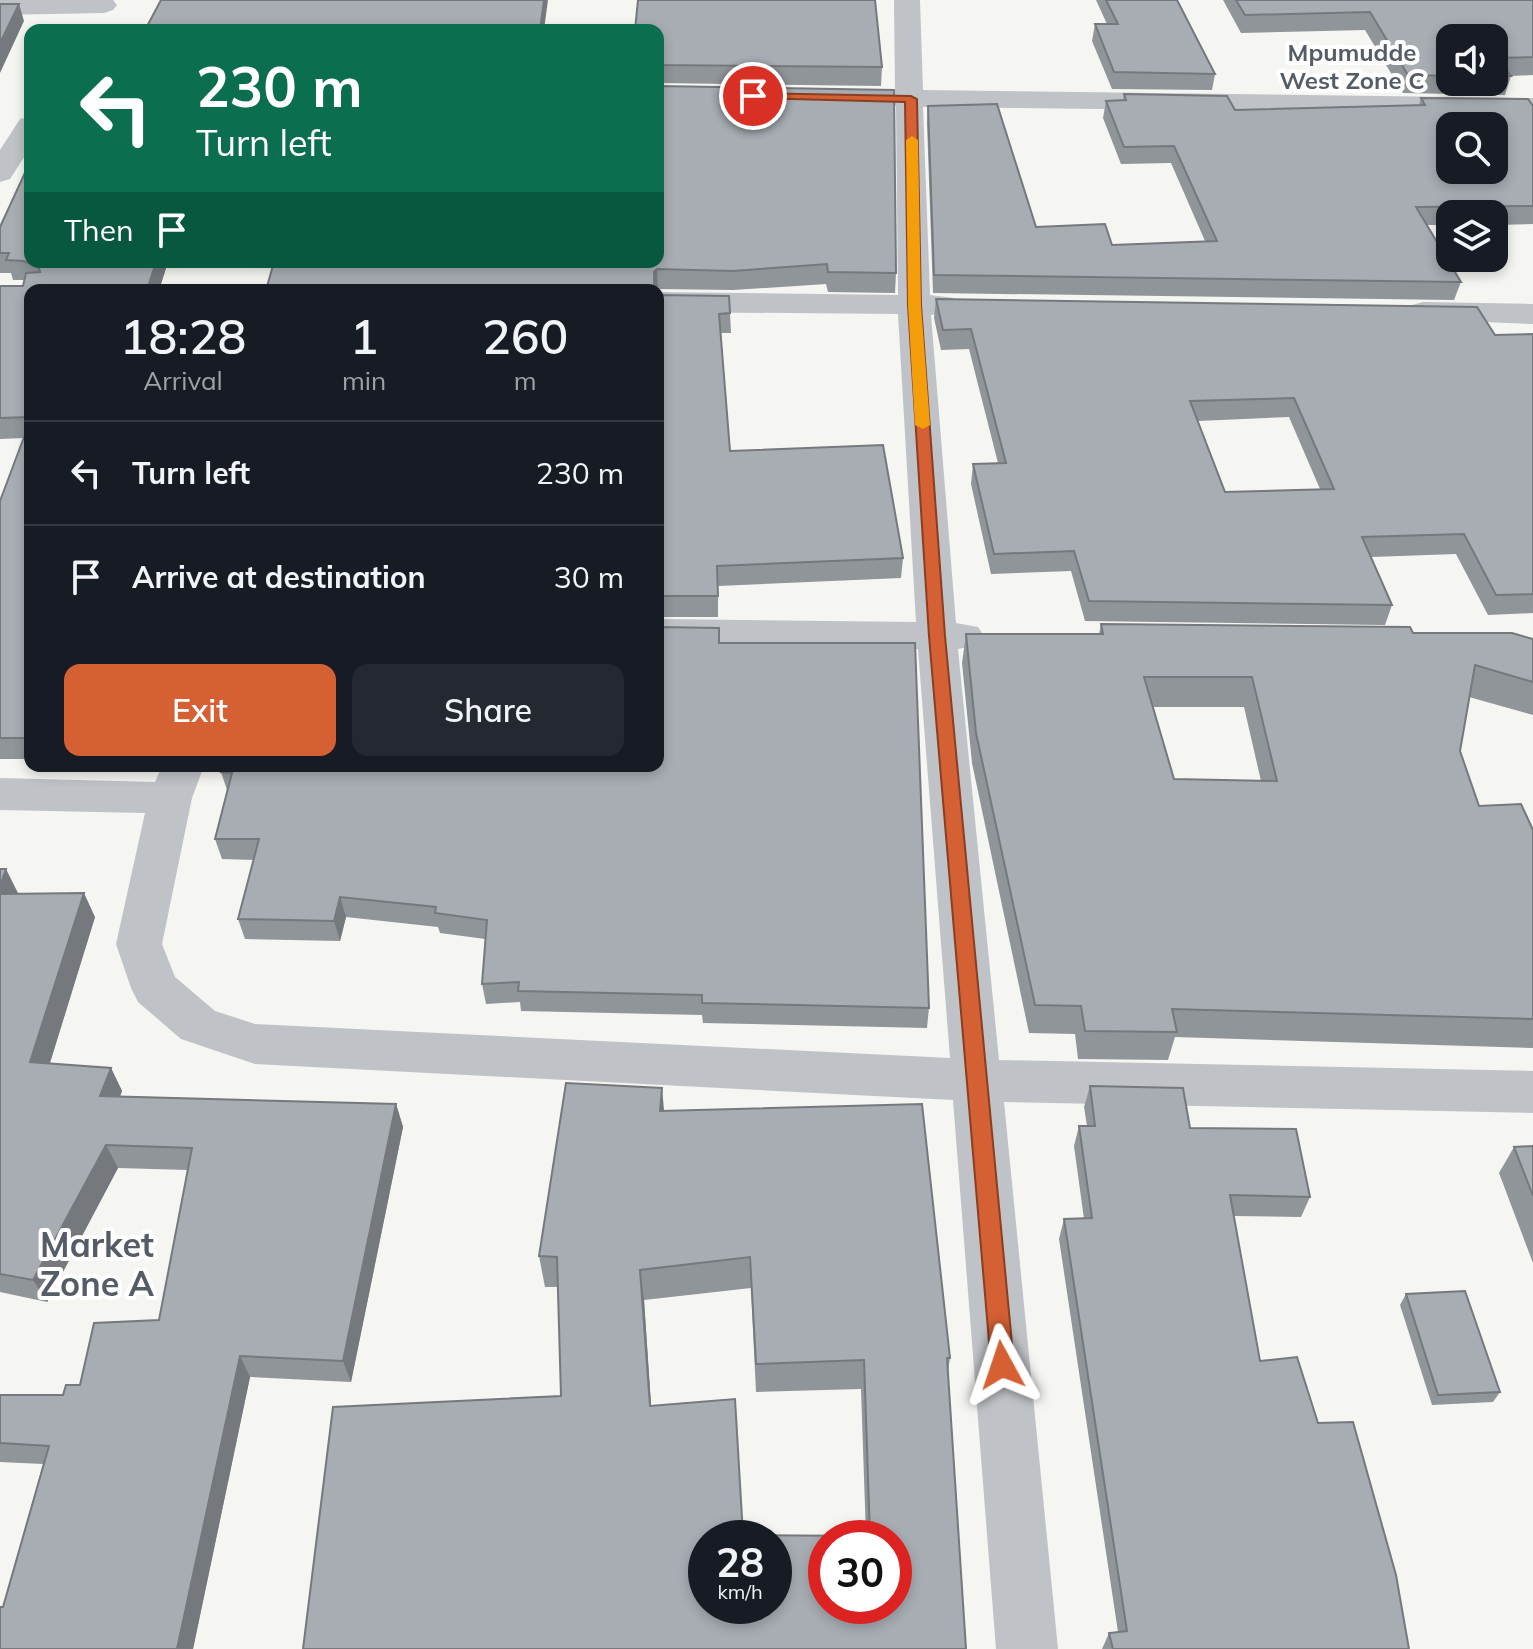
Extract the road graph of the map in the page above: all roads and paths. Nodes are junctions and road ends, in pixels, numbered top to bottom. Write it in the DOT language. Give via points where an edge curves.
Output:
graph roads {
  1 [pos="907,0"];
  2 [pos="106,2"];
  3 [pos="0,7"];
  4 [pos="93,24"];
  5 [pos="863,98"];
  6 [pos="911,99"];
  7 [pos="1533,106"];
  8 [pos="24,135"];
  9 [pos="0,173"];
  10 [pos="664,302"];
  11 [pos="914,305"];
  12 [pos="978,306"];
  13 [pos="1390,312"];
  14 [pos="1533,314"];
  15 [pos="664,632"];
  16 [pos="937,636"];
  17 [pos="1001,636"];
  18 [pos="176,782"];
  19 [pos="0,794"];
  20 [pos="977,1080"];
  21 [pos="1533,1092"];
  22 [pos="1027,1649"];
  1 -- 6 [label="street"];
  2 -- 3 [label="street"];
  2 -- 4 [label="street"];
  5 -- 6 [label="street"];
  6 -- 7 [label="street"];
  6 -- 11 [label="street"];
  8 -- 9 [label="street"];
  10 -- 11 [label="street"];
  11 -- 12 [label="street"];
  11 -- 16 [label="street"];
  13 -- 14 [label="street"];
  15 -- 16 [label="street"];
  16 -- 17 [label="street"];
  16 -- 20 [label="street"];
  18 -- 19 [label="street"];
  18 -- 20 [label="street" via="139,944 155,988 198,1025 255,1044"];
  20 -- 21 [label="street"];
  20 -- 22 [label="street"];
}
